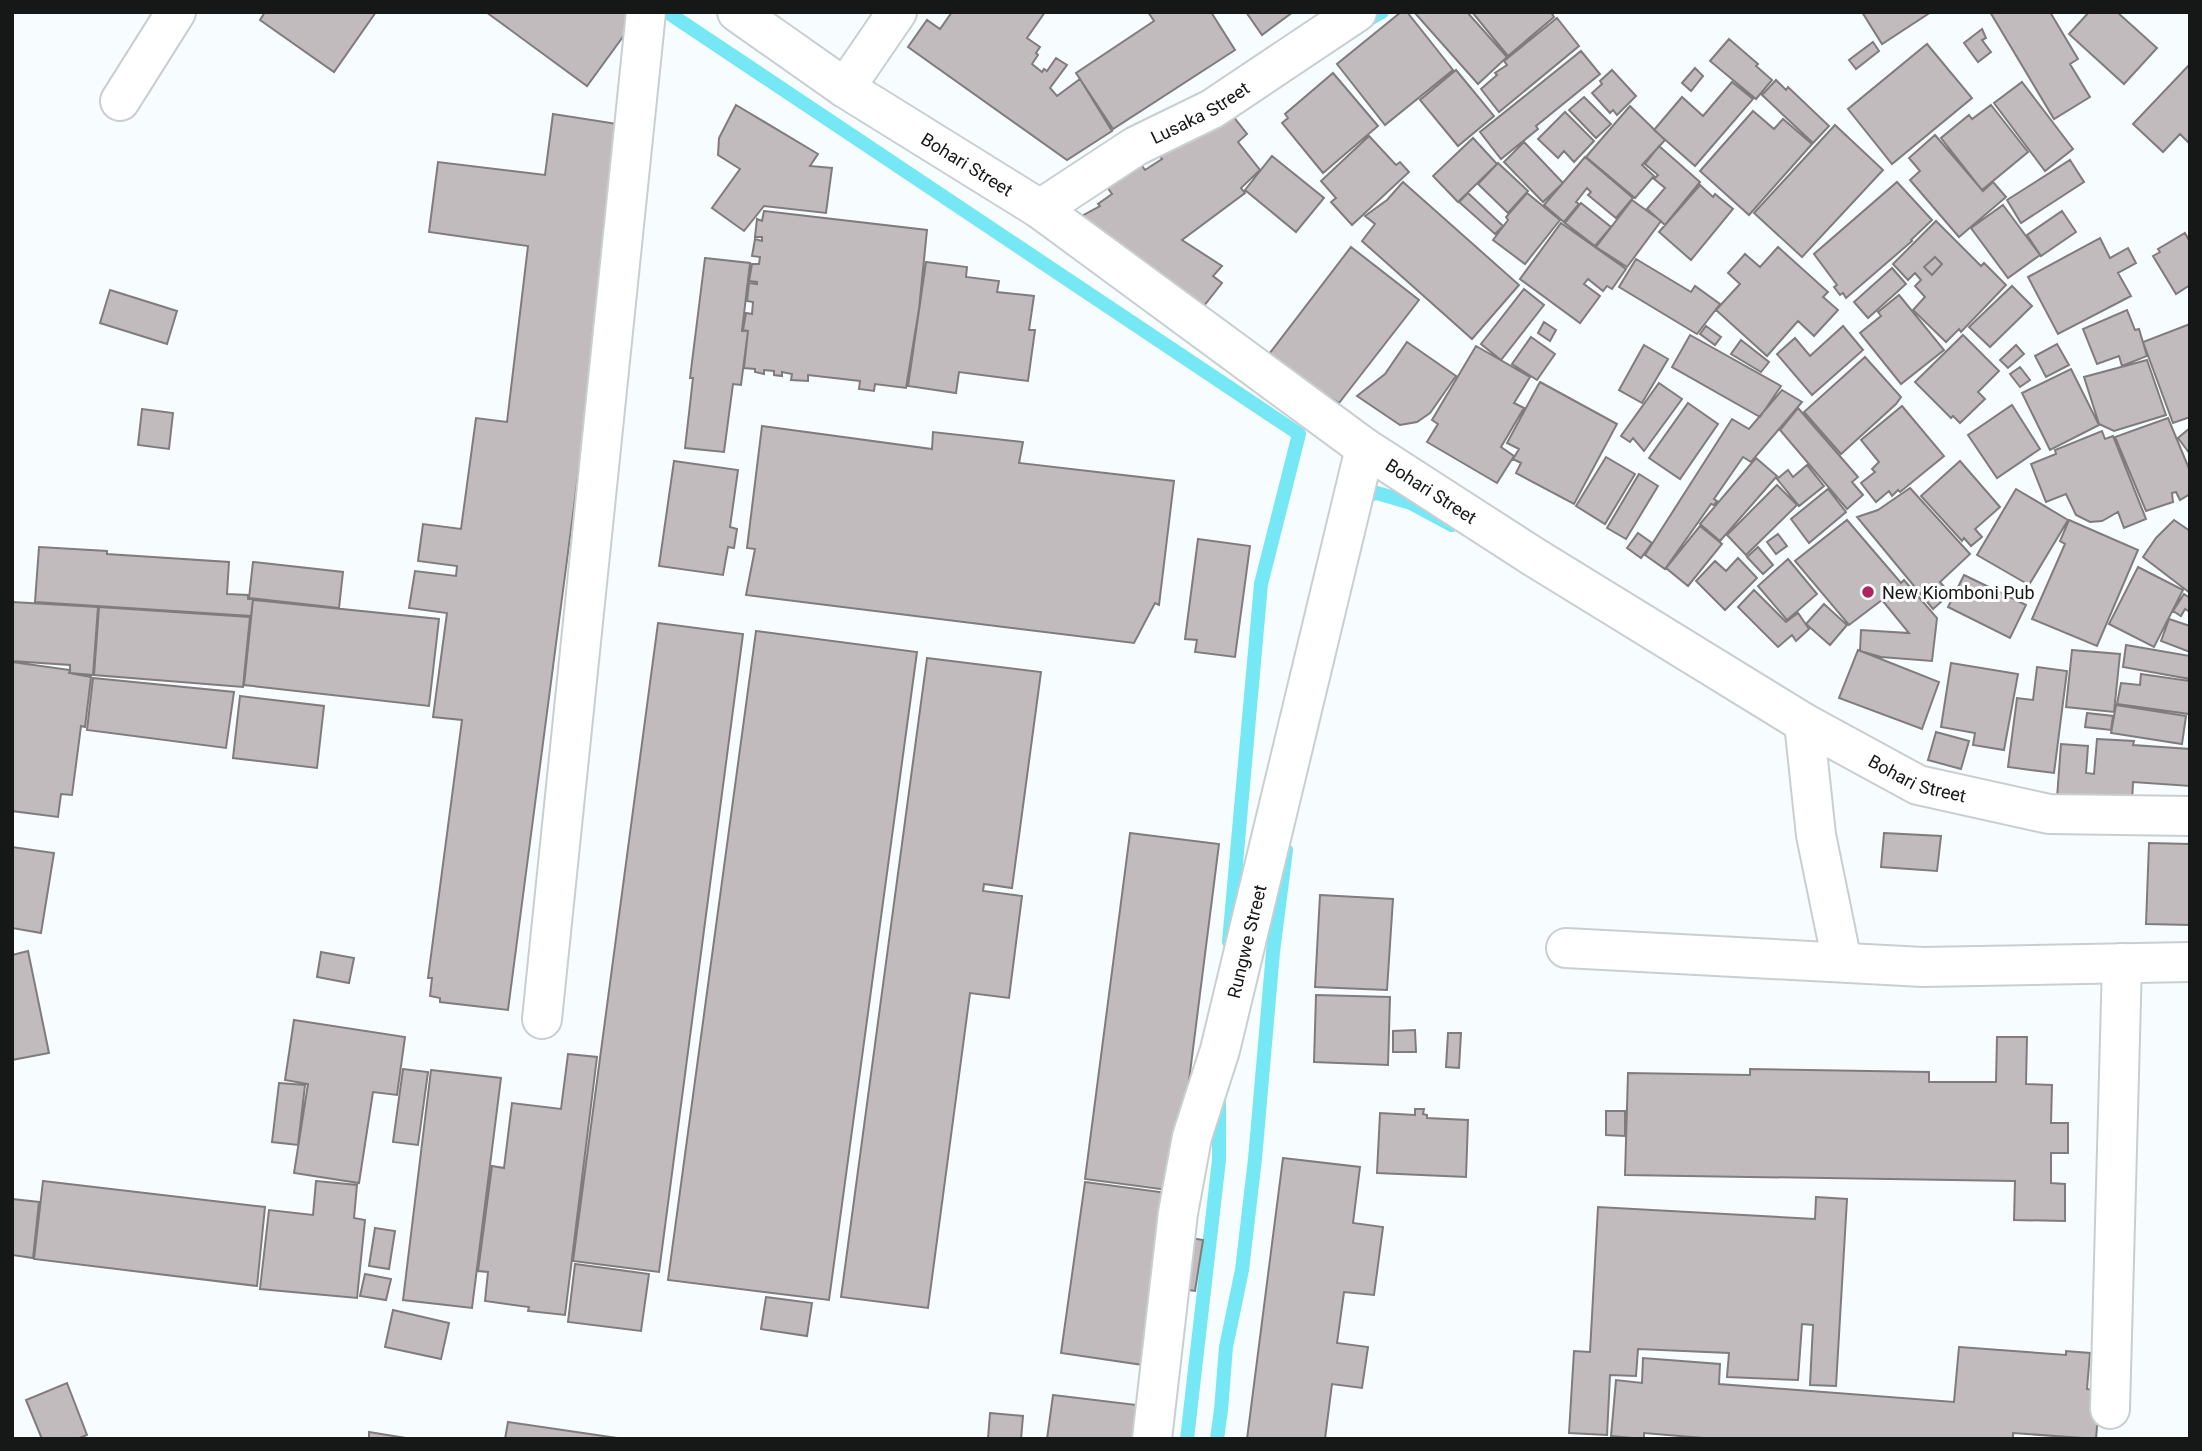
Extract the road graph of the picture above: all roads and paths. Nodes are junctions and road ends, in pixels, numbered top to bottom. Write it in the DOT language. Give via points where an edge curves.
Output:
graph roads {
  1 [pos="176,12"];
  2 [pos="646,12"];
  3 [pos="737,12"];
  4 [pos="897,12"];
  5 [pos="1357,12"];
  6 [pos="845,88"];
  7 [pos="120,101"];
  8 [pos="1040,209"];
  9 [pos="1365,448"];
  10 [pos="1804,723"];
  11 [pos="2190,816"];
  12 [pos="1566,948"];
  13 [pos="1842,962"];
  14 [pos="2190,962"];
  15 [pos="2122,963"];
  16 [pos="542,1018"];
  17 [pos="2110,1409"];
  18 [pos="1152,1439"];
  1 -- 7 [label="street"];
  2 -- 16 [label="street"];
  3 -- 6 [label="street, Bohari Street"];
  4 -- 6 [label="street"];
  5 -- 8 [label="street, Lusaka Street" via="1212,109 1136,146"];
  6 -- 8 [label="street, Bohari Street"];
  8 -- 9 [label="street, Bohari Street"];
  9 -- 10 [label="street, Bohari Street"];
  9 -- 18 [label="street, Rungwe Street" via="1220,1050 1192,1137 1178,1213"];
  10 -- 11 [label="street, Bohari Street" via="1918,785 2049,814"];
  10 -- 13 [label="street" via="1816,835"];
  12 -- 13 [label="street"];
  13 -- 15 [label="street" via="1923,967"];
  14 -- 15 [label="street"];
  15 -- 17 [label="street"];
}
